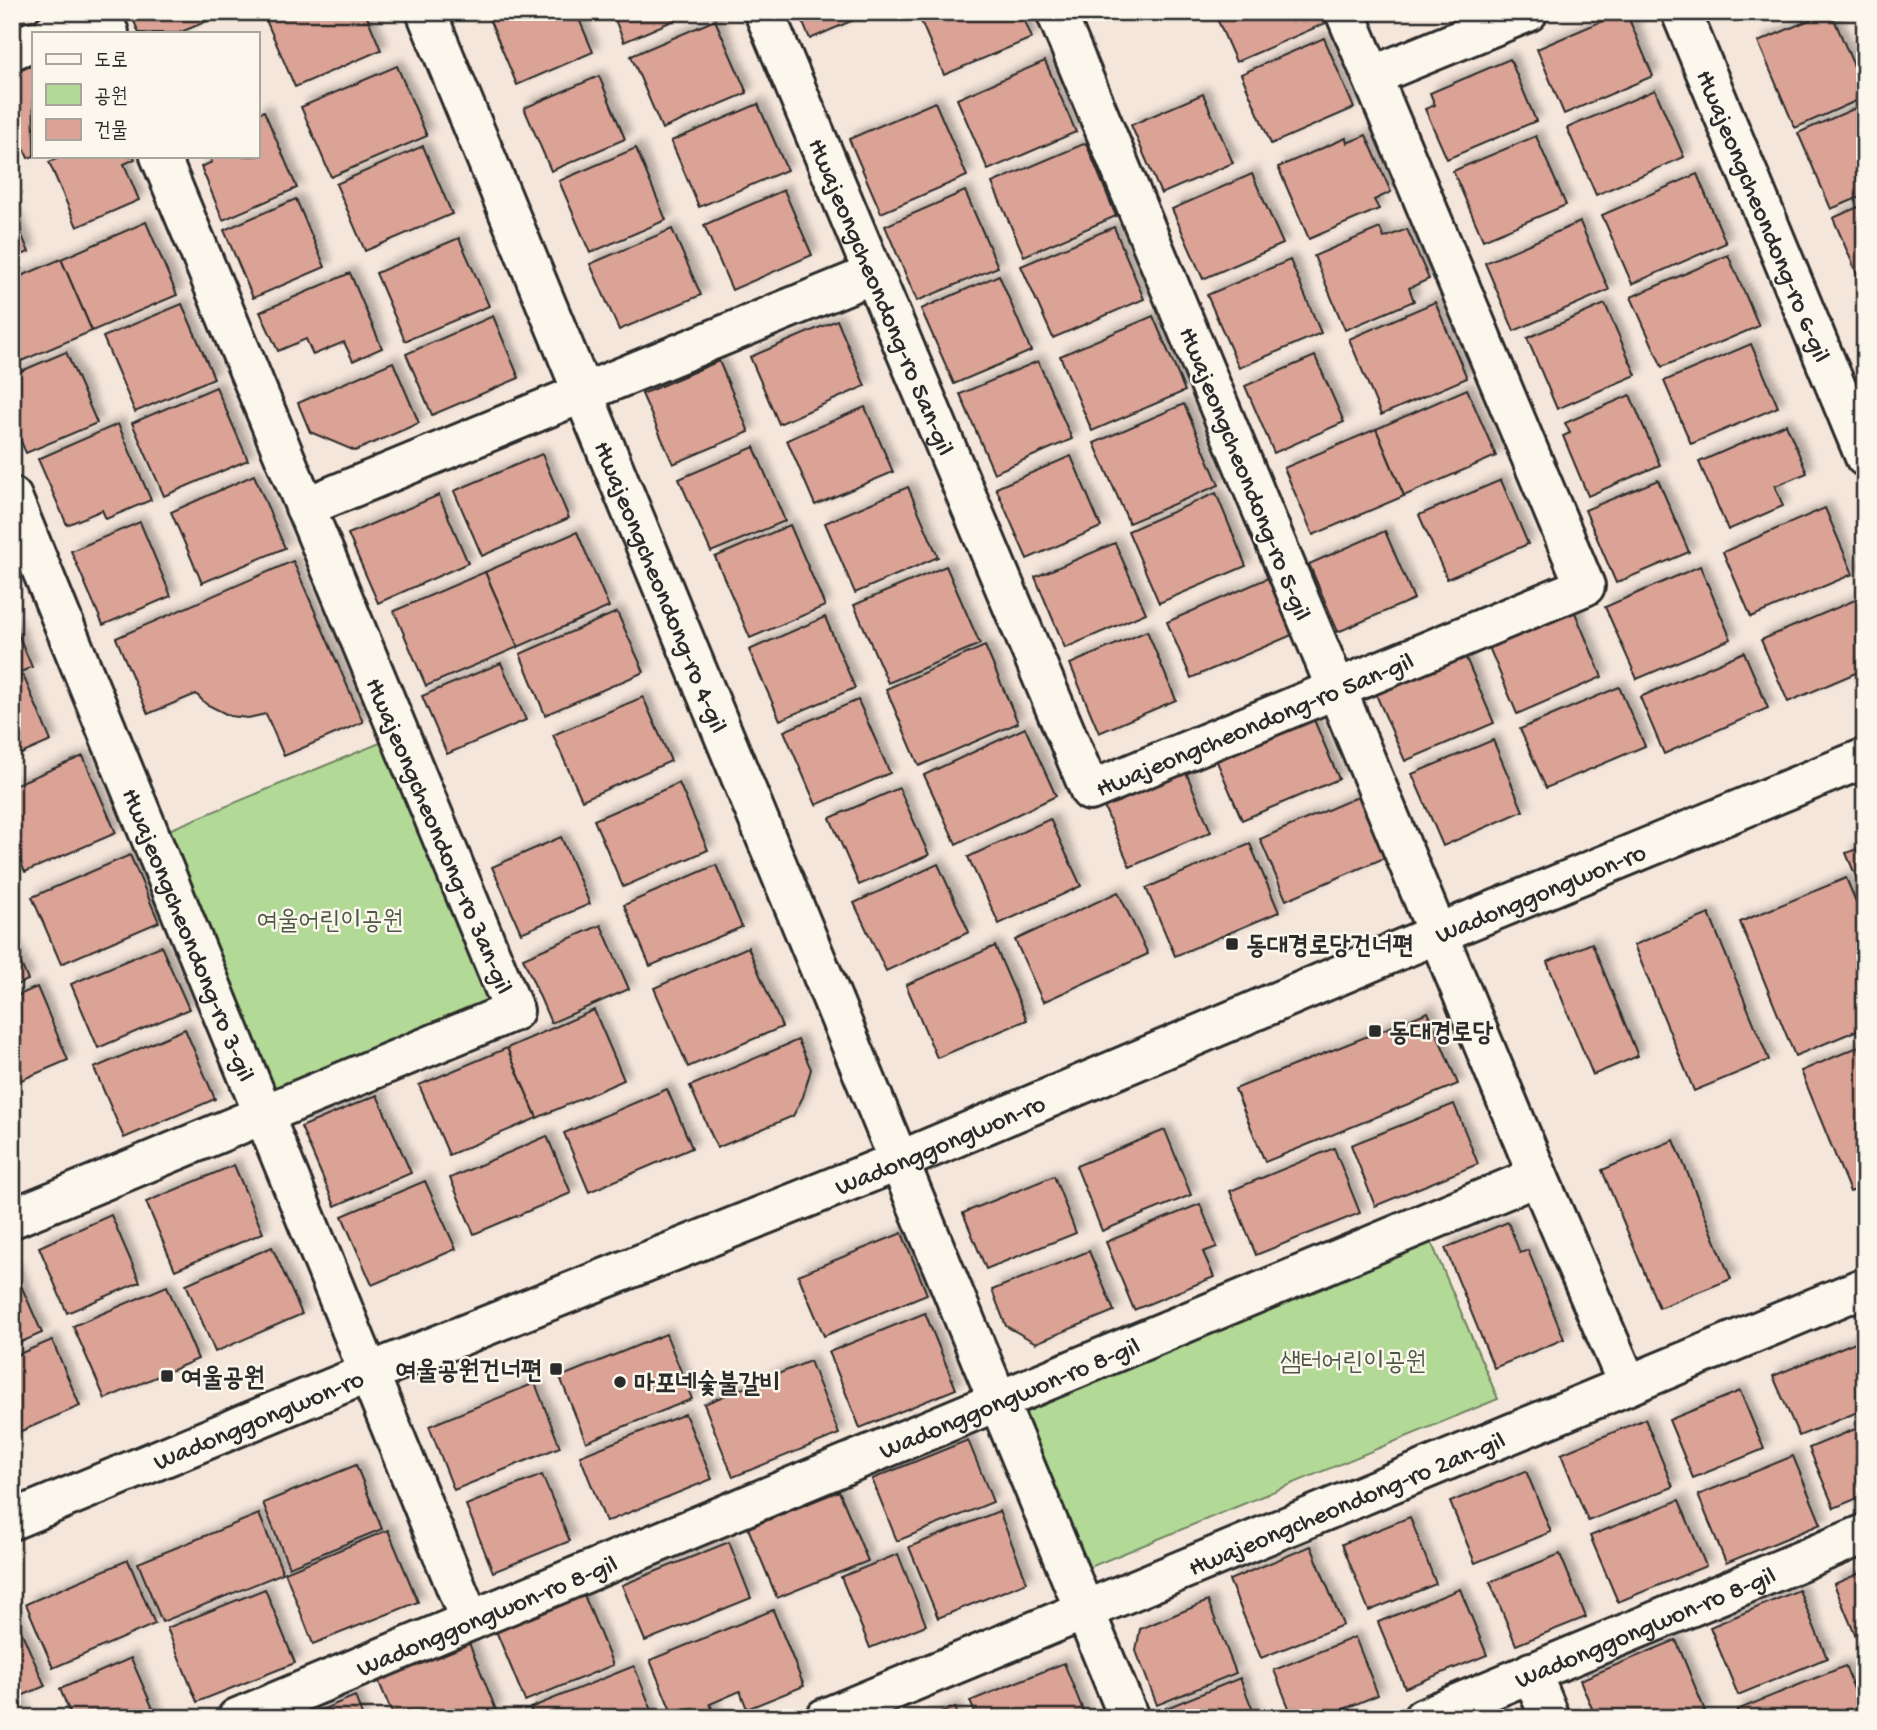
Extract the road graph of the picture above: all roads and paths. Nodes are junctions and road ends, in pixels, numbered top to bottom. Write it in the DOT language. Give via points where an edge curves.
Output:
graph roads {
  1 [pos="426,12"];
  2 [pos="764,12"];
  3 [pos="1056,12"];
  4 [pos="1345,12"];
  5 [pos="1528,12"];
  6 [pos="1681,12"];
  7 [pos="54,32"];
  8 [pos="109,32"];
  9 [pos="32,41"];
  10 [pos="12,50"];
  11 [pos="1372,76"];
  12 [pos="161,158"];
  13 [pos="873,274"];
  14 [pos="582,392"];
  15 [pos="1865,457"];
  16 [pos="12,497"];
  17 [pos="305,507"];
  18 [pos="1336,689"];
  19 [pos="1865,758"];
  20 [pos="1437,934"];
  21 [pos="264,1114"];
  22 [pos="899,1161"];
  23 [pos="1538,1176"];
  24 [pos="12,1215"];
  25 [pos="1865,1287"];
  26 [pos="368,1373"];
  27 [pos="1628,1385"];
  28 [pos="998,1401"];
  29 [pos="12,1520"];
  30 [pos="1865,1534"];
  31 [pos="1084,1610"];
  32 [pos="470,1621"];
  33 [pos="1531,1672"];
  34 [pos="237,1718"];
  35 [pos="825,1718"];
  36 [pos="1129,1718"];
  37 [pos="1423,1718"];
  38 [pos="1550,1718"];
  1 -- 14 [label="street, Hwajeongcheondong-ro 4-gil"];
  2 -- 13 [label="street, Hwajeongcheondong-ro 5an-gil"];
  3 -- 18 [label="street, Hwajeongcheondong-ro 5-gil"];
  4 -- 11 [label="street, Hwajeongcheondong-ro 5an-gil"];
  5 -- 11 [label="street"];
  6 -- 15 [label="street, Hwajeongcheondong-ro 6-gil"];
  7 -- 8 [label="street" via="101,13"];
  9 -- 10 [label="street"];
  11 -- 18 [label="street, Hwajeongcheondong-ro 5an-gil" via="1585,586"];
  12 -- 17 [label="street, Hwajeongcheondong-ro 3an-gil"];
  13 -- 14 [label="street"];
  13 -- 18 [label="street, Hwajeongcheondong-ro 5an-gil" via="1090,791"];
  14 -- 17 [label="street"];
  14 -- 22 [label="street, Hwajeongcheondong-ro 4-gil"];
  16 -- 21 [label="street, Hwajeongcheondong-ro 3-gil"];
  17 -- 21 [label="street, Hwajeongcheondong-ro 3an-gil" via="514,1011"];
  18 -- 20 [label="street, Hwajeongcheondong-ro 5-gil"];
  19 -- 20 [label="street, Wadonggongwon-ro"];
  20 -- 22 [label="street, Wadonggongwon-ro"];
  20 -- 23 [label="street"];
  21 -- 24 [label="street, Hwajeongcheondong-ro 3an-gil"];
  21 -- 26 [label="street, Hwajeongcheondong-ro 3-gil"];
  22 -- 26 [label="street, Wadonggongwon-ro"];
  22 -- 28 [label="street, Hwajeongcheondong-ro 4-gil"];
  23 -- 27 [label="street"];
  23 -- 28 [label="street, Wadonggongwon-ro 8-gil"];
  25 -- 27 [label="street, Hwajeongcheondong-ro 2an-gil"];
  26 -- 29 [label="street, Wadonggongwon-ro"];
  26 -- 32 [label="street, Hwajeongcheondong-ro 3-gil"];
  27 -- 31 [label="street, Hwajeongcheondong-ro 2an-gil"];
  28 -- 31 [label="street, Hwajeongcheondong-ro 4-gil"];
  28 -- 32 [label="street, Wadonggongwon-ro 8-gil"];
  30 -- 33 [label="street, Wadonggongwon-ro 8-gil"];
  31 -- 35 [label="street, Hwajeongcheondong-ro 2an-gil"];
  31 -- 36 [label="street, Hwajeongcheondong-ro 4-gil"];
  32 -- 34 [label="street, Wadonggongwon-ro 8-gil"];
  33 -- 37 [label="street, Wadonggongwon-ro 8-gil"];
  33 -- 38 [label="street"];
}
